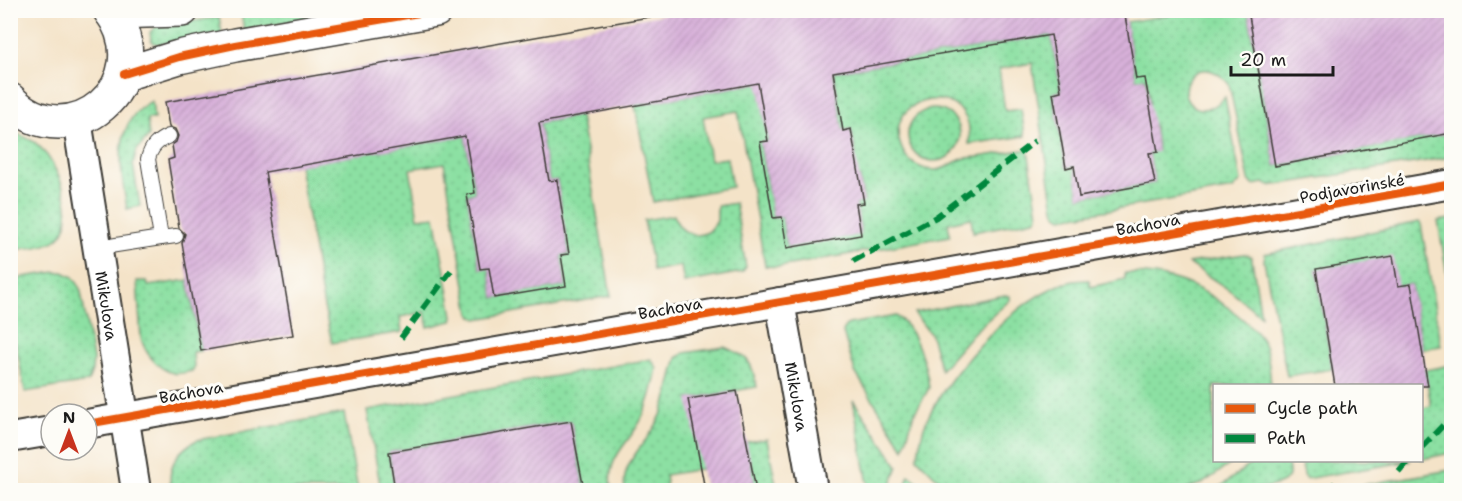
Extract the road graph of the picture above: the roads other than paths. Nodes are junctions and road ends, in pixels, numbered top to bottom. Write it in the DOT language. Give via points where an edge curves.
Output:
graph roads {
  1 [pos="182,10"];
  2 [pos="436,10"];
  3 [pos="110,11"];
  4 [pos="124,74"];
  5 [pos="10,100"];
  6 [pos="77,120"];
  7 [pos="169,136"];
  8 [pos="1452,184"];
  9 [pos="1257,219"];
  10 [pos="176,236"];
  11 [pos="161,238"];
  12 [pos="97,248"];
  13 [pos="780,302"];
  14 [pos="123,418"];
  15 [pos="99,422"];
  16 [pos="39,433"];
  17 [pos="10,438"];
  18 [pos="136,490"];
  19 [pos="813,490"];
  1 -- 3 [label="street"];
  2 -- 4 [label="street" via="235,45"];
  3 -- 4 [label="street" via="122,31 126,52"];
  4 -- 6 [label="street" via="105,103"];
  5 -- 6 [label="street" via="26,112 50,121"];
  6 -- 12 [label="street, Mikulova"];
  7 -- 11 [label="lane" via="150,150 148,159"];
  8 -- 9 [label="street, Podjavorinské"];
  9 -- 13 [label="street, Bachova"];
  10 -- 11 [label="lane"];
  11 -- 12 [label="lane"];
  12 -- 14 [label="street, Mikulova"];
  13 -- 14 [label="street, Bachova"];
  13 -- 19 [label="street, Mikulova"];
  14 -- 15 [label="street, Bachova"];
  14 -- 18 [label="street, Mikulova"];
  16 -- 17 [label="street"];
}
